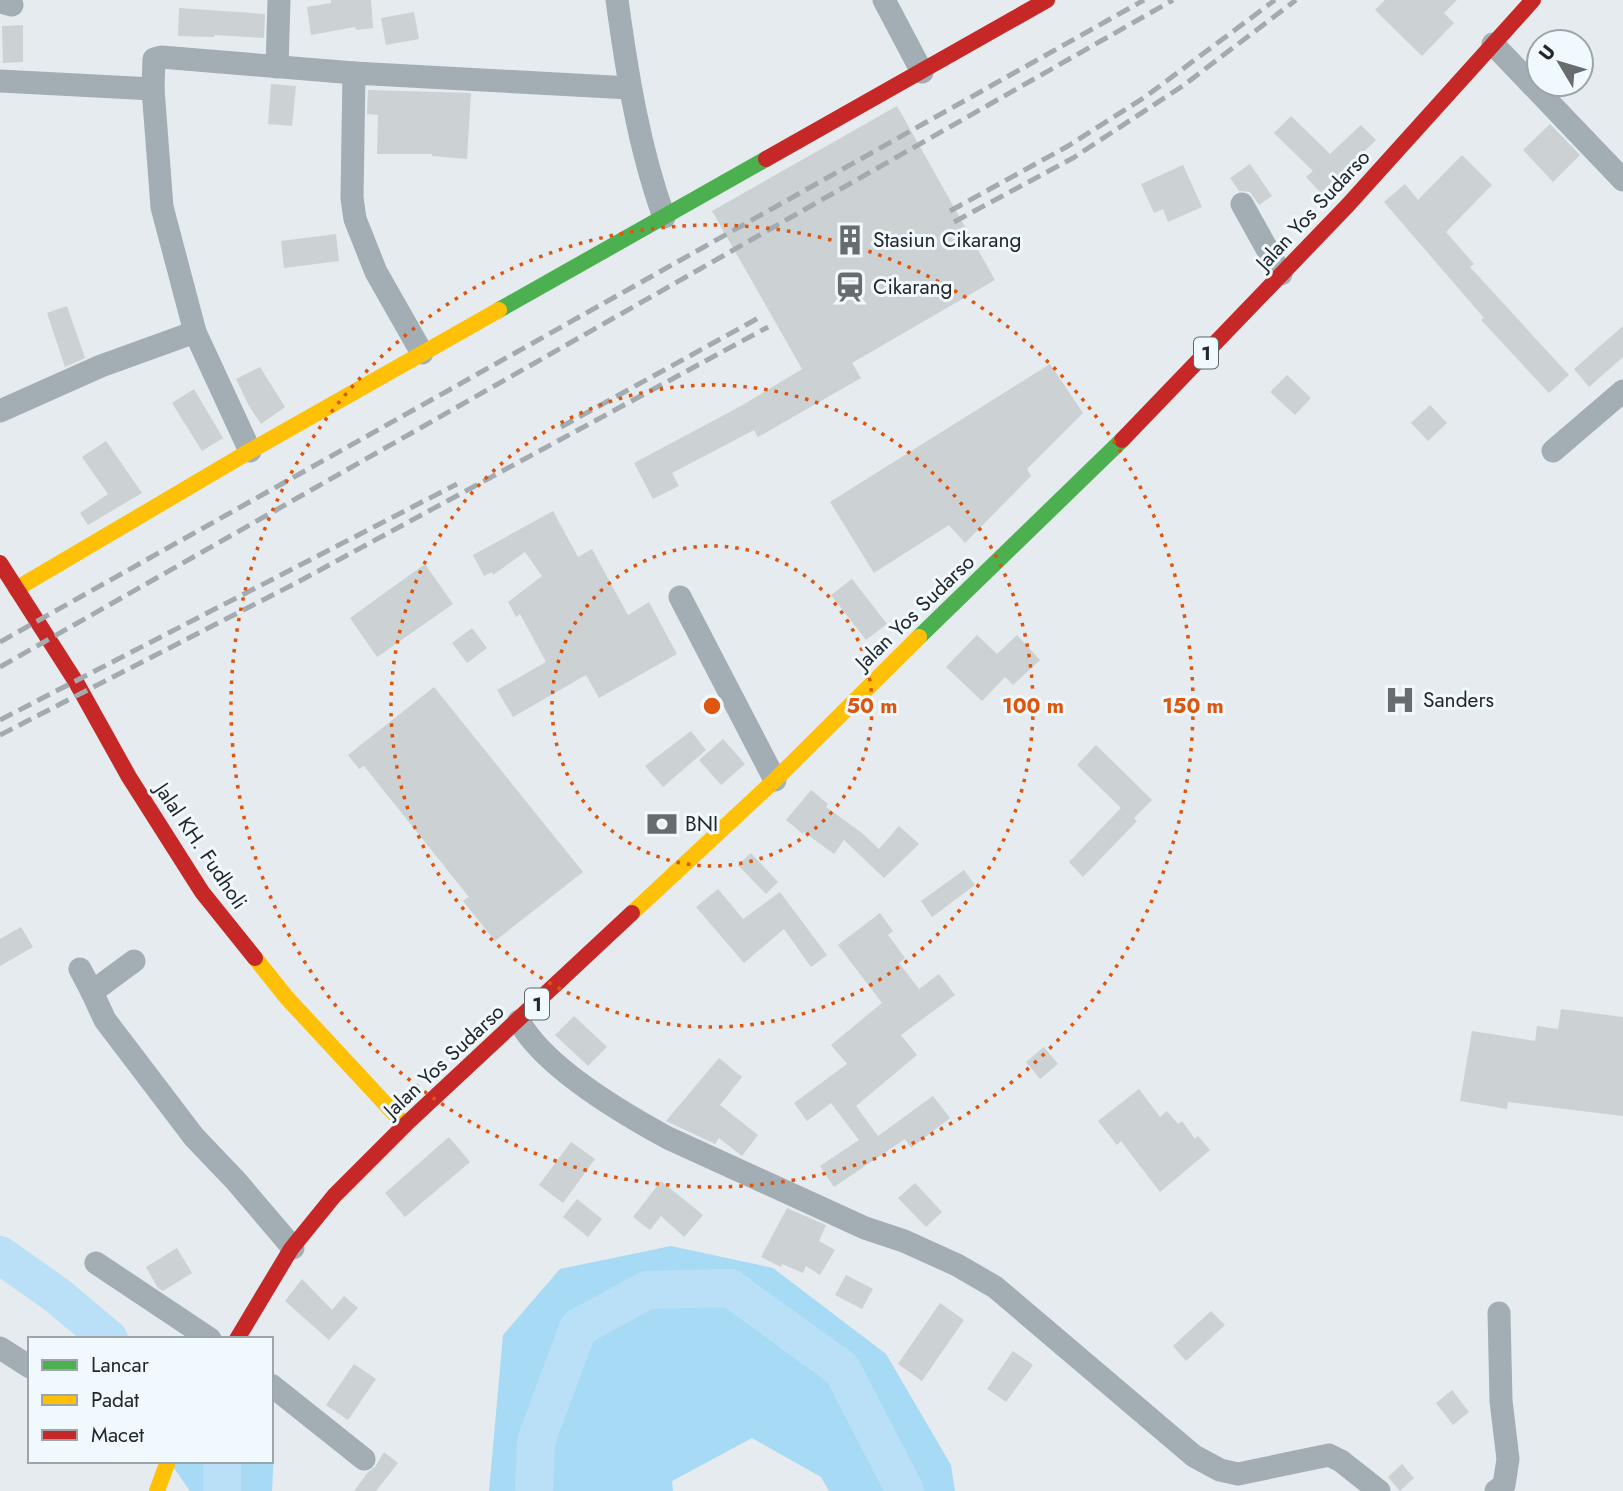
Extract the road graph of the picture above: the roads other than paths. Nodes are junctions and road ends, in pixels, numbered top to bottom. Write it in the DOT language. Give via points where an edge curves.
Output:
graph roads {
  1 [pos="279,0"];
  2 [pos="617,0"];
  3 [pos="884,0"];
  4 [pos="1047,0"];
  5 [pos="1533,0"];
  6 [pos="1493,44"];
  7 [pos="278,67"];
  8 [pos="922,72"];
  9 [pos="354,73"];
  10 [pos="0,82"];
  11 [pos="631,88"];
  12 [pos="153,89"];
  13 [pos="1623,180"];
  14 [pos="1242,204"];
  15 [pos="664,217"];
  16 [pos="1281,274"];
  17 [pos="195,332"];
  18 [pos="422,353"];
  19 [pos="1623,391"];
  20 [pos="0,411"];
  21 [pos="250,451"];
  22 [pos="1553,451"];
  23 [pos="0,563"];
  24 [pos="16,589"];
  25 [pos="680,597"];
  26 [pos="775,780"];
  27 [pos="134,961"];
  28 [pos="80,969"];
  29 [pos="92,992"];
  30 [pos="519,1021"];
  31 [pos="405,1125"];
  32 [pos="293,1248"];
  33 [pos="96,1263"];
  34 [pos="1499,1313"];
  35 [pos="207,1337"];
  36 [pos="238,1337"];
  37 [pos="0,1348"];
  38 [pos="28,1366"];
  39 [pos="273,1387"];
  40 [pos="364,1459"];
  41 [pos="167,1463"];
  42 [pos="157,1491"];
  43 [pos="1379,1491"];
  44 [pos="1496,1491"];
  1 -- 7 [label="street"];
  2 -- 11 [label="street"];
  3 -- 8 [label="street"];
  4 -- 8 [label="main road"];
  5 -- 6 [label="main road, Jalan Yos Sudarso / 1"];
  6 -- 13 [label="street"];
  6 -- 16 [label="main road, Jalan Yos Sudarso / 1"];
  7 -- 9 [label="street"];
  7 -- 12 [label="street" via="157,57 152,64"];
  8 -- 15 [label="main road"];
  9 -- 11 [label="street"];
  9 -- 18 [label="street" via="355,219 376,272"];
  10 -- 12 [label="street"];
  11 -- 15 [label="street" via="650,180"];
  12 -- 17 [label="street" via="162,207"];
  14 -- 16 [label="street"];
  15 -- 18 [label="main road"];
  16 -- 26 [label="main road, Jalan Yos Sudarso / 1" via="1112,450"];
  17 -- 20 [label="street" via="101,366"];
  17 -- 21 [label="street"];
  18 -- 21 [label="main road"];
  19 -- 22 [label="street"];
  21 -- 24 [label="main road"];
  23 -- 24 [label="main road, Jalal KH. Fudholi"];
  24 -- 31 [label="main road, Jalal KH. Fudholi" via="202,892 287,998"];
  25 -- 26 [label="street"];
  26 -- 30 [label="main road, Jalan Yos Sudarso / 1"];
  27 -- 29 [label="street"];
  28 -- 29 [label="street"];
  29 -- 32 [label="street" via="105,1020 194,1136"];
  30 -- 31 [label="main road, Jalan Yos Sudarso / 1"];
  30 -- 43 [label="street" via="536,1045 583,1085 639,1122 864,1228 957,1265 995,1287 1194,1456 1238,1474 1329,1455"];
  31 -- 32 [label="main road, Jalan Yos Sudarso / 1" via="312,1221"];
  32 -- 36 [label="main road, Jalan Yos Sudarso / 1"];
  33 -- 35 [label="street"];
  34 -- 44 [label="street" via="1507,1459 1504,1485"];
  37 -- 38 [label="street"];
  39 -- 40 [label="street"];
  41 -- 42 [label="main road"];
}
